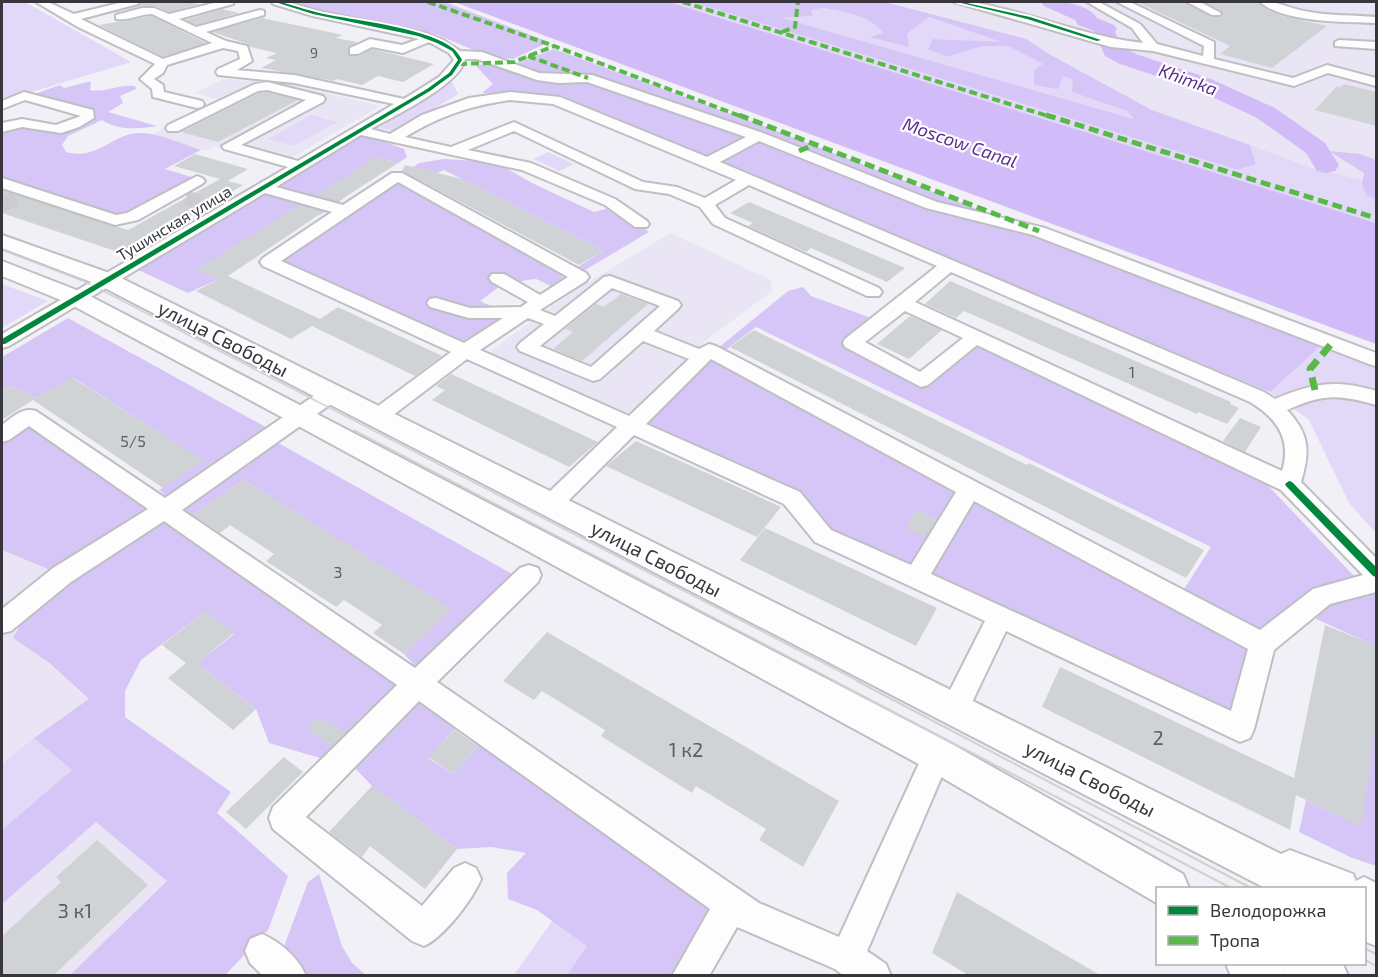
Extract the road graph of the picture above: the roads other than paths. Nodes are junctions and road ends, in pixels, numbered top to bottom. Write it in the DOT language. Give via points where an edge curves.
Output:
graph roads {
  1 [pos="41,2"];
  2 [pos="134,2"];
  3 [pos="229,2"];
  4 [pos="278,2"];
  5 [pos="959,2"];
  6 [pos="1092,2"];
  7 [pos="1122,2"];
  8 [pos="1192,2"];
  9 [pos="1265,2"];
  10 [pos="260,13"];
  11 [pos="1216,13"];
  12 [pos="120,17"];
  13 [pos="72,18"];
  14 [pos="168,18"];
  15 [pos="1377,20"];
  16 [pos="195,31"];
  17 [pos="430,38"];
  18 [pos="222,44"];
  19 [pos="1339,44"];
  20 [pos="446,45"];
  21 [pos="1377,46"];
  22 [pos="1154,47"];
  23 [pos="354,51"];
  24 [pos="434,52"];
  25 [pos="459,55"];
  26 [pos="1208,60"];
  27 [pos="162,63"];
  28 [pos="1377,82"];
  29 [pos="406,103"];
  30 [pos="197,104"];
  31 [pos="2,105"];
  32 [pos="2,128"];
  33 [pos="173,128"];
  34 [pos="361,131"];
  35 [pos="758,136"];
  36 [pos="392,139"];
  37 [pos="453,151"];
  38 [pos="707,163"];
  39 [pos="301,166"];
  40 [pos="748,179"];
  41 [pos="198,181"];
  42 [pos="2,183"];
  43 [pos="264,188"];
  44 [pos="706,204"];
  45 [pos="209,205"];
  46 [pos="226,210"];
  47 [pos="345,210"];
  48 [pos="641,224"];
  49 [pos="2,241"];
  50 [pos="949,265"];
  51 [pos="2,268"];
  52 [pos="833,274"];
  53 [pos="498,278"];
  54 [pos="107,280"];
  55 [pos="873,292"];
  56 [pos="76,298"];
  57 [pos="848,298"];
  58 [pos="436,303"];
  59 [pos="903,303"];
  60 [pos="535,307"];
  61 [pos="557,323"];
  62 [pos="641,333"];
  63 [pos="976,337"];
  64 [pos="2,342"];
  65 [pos="466,350"];
  66 [pos="701,357"];
  67 [pos="1377,360"];
  68 [pos="332,394"];
  69 [pos="1377,398"];
  70 [pos="1273,408"];
  71 [pos="300,416"];
  72 [pos="378,417"];
  73 [pos="631,426"];
  74 [pos="2,435"];
  75 [pos="1289,484"];
  76 [pos="970,489"];
  77 [pos="550,505"];
  78 [pos="166,509"];
  79 [pos="1377,573"];
  80 [pos="529,575"];
  81 [pos="916,578"];
  82 [pos="1377,582"];
  83 [pos="1000,617"];
  84 [pos="2,623"];
  85 [pos="1262,644"];
  86 [pos="417,684"];
  87 [pos="954,710"];
  88 [pos="937,755"];
  89 [pos="1215,842"];
  90 [pos="1094,847"];
  91 [pos="465,879"];
  92 [pos="1167,887"];
  93 [pos="1304,887"];
  94 [pos="1336,887"];
  95 [pos="1156,894"];
  96 [pos="732,904"];
  97 [pos="262,951"];
  98 [pos="1251,965"];
  99 [pos="1308,965"];
  100 [pos="860,966"];
  101 [pos="289,975"];
  102 [pos="689,975"];
  103 [pos="1265,975"];
  104 [pos="1326,975"];
  1 -- 13 [label="street"];
  2 -- 13 [label="street"];
  3 -- 14 [label="street"];
  4 -- 17 [label="street"];
  5 -- 22 [label="street" via="1105,41"];
  6 -- 22 [label="street" via="1136,26"];
  7 -- 26 [label="street" via="1210,44"];
  8 -- 11 [label="street"];
  9 -- 15 [label="street" via="1300,14"];
  10 -- 16 [label="street"];
  12 -- 14 [label="street" via="154,11"];
  13 -- 27 [label="street"];
  14 -- 16 [label="street"];
  16 -- 18 [label="street"];
  17 -- 20 [label="street"];
  17 -- 23 [label="street" via="403,49 370,43"];
  18 -- 27 [label="street"];
  18 -- 29 [label="street" via="243,49 246,61 222,72 294,79"];
  19 -- 21 [label="street"];
  20 -- 24 [label="street"];
  20 -- 25 [label="street"];
  22 -- 26 [label="street"];
  25 -- 29 [label="street, Тушинская улица" via="455,69"];
  25 -- 35 [label="street" via="478,55 537,76 588,78"];
  26 -- 28 [label="street" via="1294,82 1327,69"];
  27 -- 30 [label="street" via="146,79 158,88 158,94"];
  29 -- 34 [label="street, Тушинская улица"];
  31 -- 32 [label="street" via="24,96 88,113 87,118 66,128 52,130 24,122"];
  33 -- 39 [label="street" via="255,88 267,86 318,99 229,146"];
  34 -- 36 [label="street"];
  34 -- 39 [label="street, Тушинская улица"];
  35 -- 38 [label="street"];
  35 -- 67 [label="street" via="932,205 1039,231"];
  36 -- 37 [label="street"];
  36 -- 38 [label="street" via="427,118 474,101 533,96 555,100"];
  37 -- 44 [label="street" via="514,126 640,186 672,190"];
  37 -- 48 [label="street" via="526,166 610,202"];
  38 -- 40 [label="street"];
  39 -- 43 [label="street, Тушинская улица"];
  40 -- 44 [label="street"];
  40 -- 50 [label="street"];
  41 -- 42 [label="street" via="180,196 132,217 115,220 25,194"];
  43 -- 46 [label="street, Тушинская улица"];
  43 -- 47 [label="street"];
  44 -- 52 [label="street" via="719,221"];
  45 -- 46 [label="street"];
  46 -- 54 [label="street, Тушинская улица"];
  47 -- 60 [label="street" via="398,176 580,277"];
  47 -- 65 [label="street" via="269,261"];
  49 -- 54 [label="main road, улица Свободы"];
  50 -- 59 [label="street"];
  50 -- 70 [label="street" via="1257,397"];
  51 -- 56 [label="main road, улица Свободы"];
  52 -- 55 [label="street"];
  52 -- 57 [label="street" via="839,294"];
  53 -- 60 [label="street"];
  54 -- 56 [label="street, Тушинская улица"];
  54 -- 68 [label="main road, улица Свободы"];
  56 -- 64 [label="street, Тушинская улица"];
  56 -- 71 [label="main road, улица Свободы"];
  58 -- 60 [label="street" via="469,313"];
  59 -- 63 [label="street"];
  59 -- 63 [label="street" via="852,343 921,381"];
  60 -- 61 [label="street"];
  60 -- 65 [label="street"];
  61 -- 62 [label="street" via="527,347 593,375"];
  61 -- 62 [label="street" via="610,281 672,305"];
  62 -- 66 [label="street"];
  63 -- 75 [label="street"];
  65 -- 72 [label="street"];
  65 -- 73 [label="street"];
  66 -- 73 [label="street"];
  66 -- 76 [label="street" via="709,350"];
  68 -- 71 [label="street"];
  68 -- 72 [label="main road, улица Свободы"];
  69 -- 70 [label="street" via="1332,387"];
  70 -- 75 [label="street" via="1287,422 1297,450"];
  71 -- 78 [label="street"];
  71 -- 88 [label="main road, улица Свободы"];
  72 -- 77 [label="main road, улица Свободы"];
  73 -- 77 [label="street"];
  73 -- 81 [label="street" via="792,498 823,536"];
  74 -- 78 [label="street" via="30,416"];
  75 -- 79 [label="street"];
  76 -- 81 [label="street"];
  76 -- 85 [label="street"];
  77 -- 87 [label="main road, улица Свободы"];
  78 -- 84 [label="street" via="62,575"];
  78 -- 86 [label="street"];
  80 -- 86 [label="street"];
  81 -- 83 [label="street"];
  82 -- 85 [label="street" via="1322,596"];
  83 -- 85 [label="street" via="1240,729"];
  83 -- 87 [label="street"];
  86 -- 91 [label="street" via="284,818 424,929"];
  86 -- 96 [label="street"];
  87 -- 89 [label="main road, улица Свободы"];
  88 -- 90 [label="main road, улица Свободы"];
  88 -- 100 [label="street"];
  89 -- 93 [label="main road, улица Свободы"];
  89 -- 94 [label="main road"];
  90 -- 92 [label="main road, улица Свободы"];
  90 -- 95 [label="main road"];
  96 -- 100 [label="street" via="747,915"];
  96 -- 102 [label="street"];
  97 -- 101 [label="street"];
  98 -- 103 [label="main road"];
  99 -- 104 [label="main road"];
}
